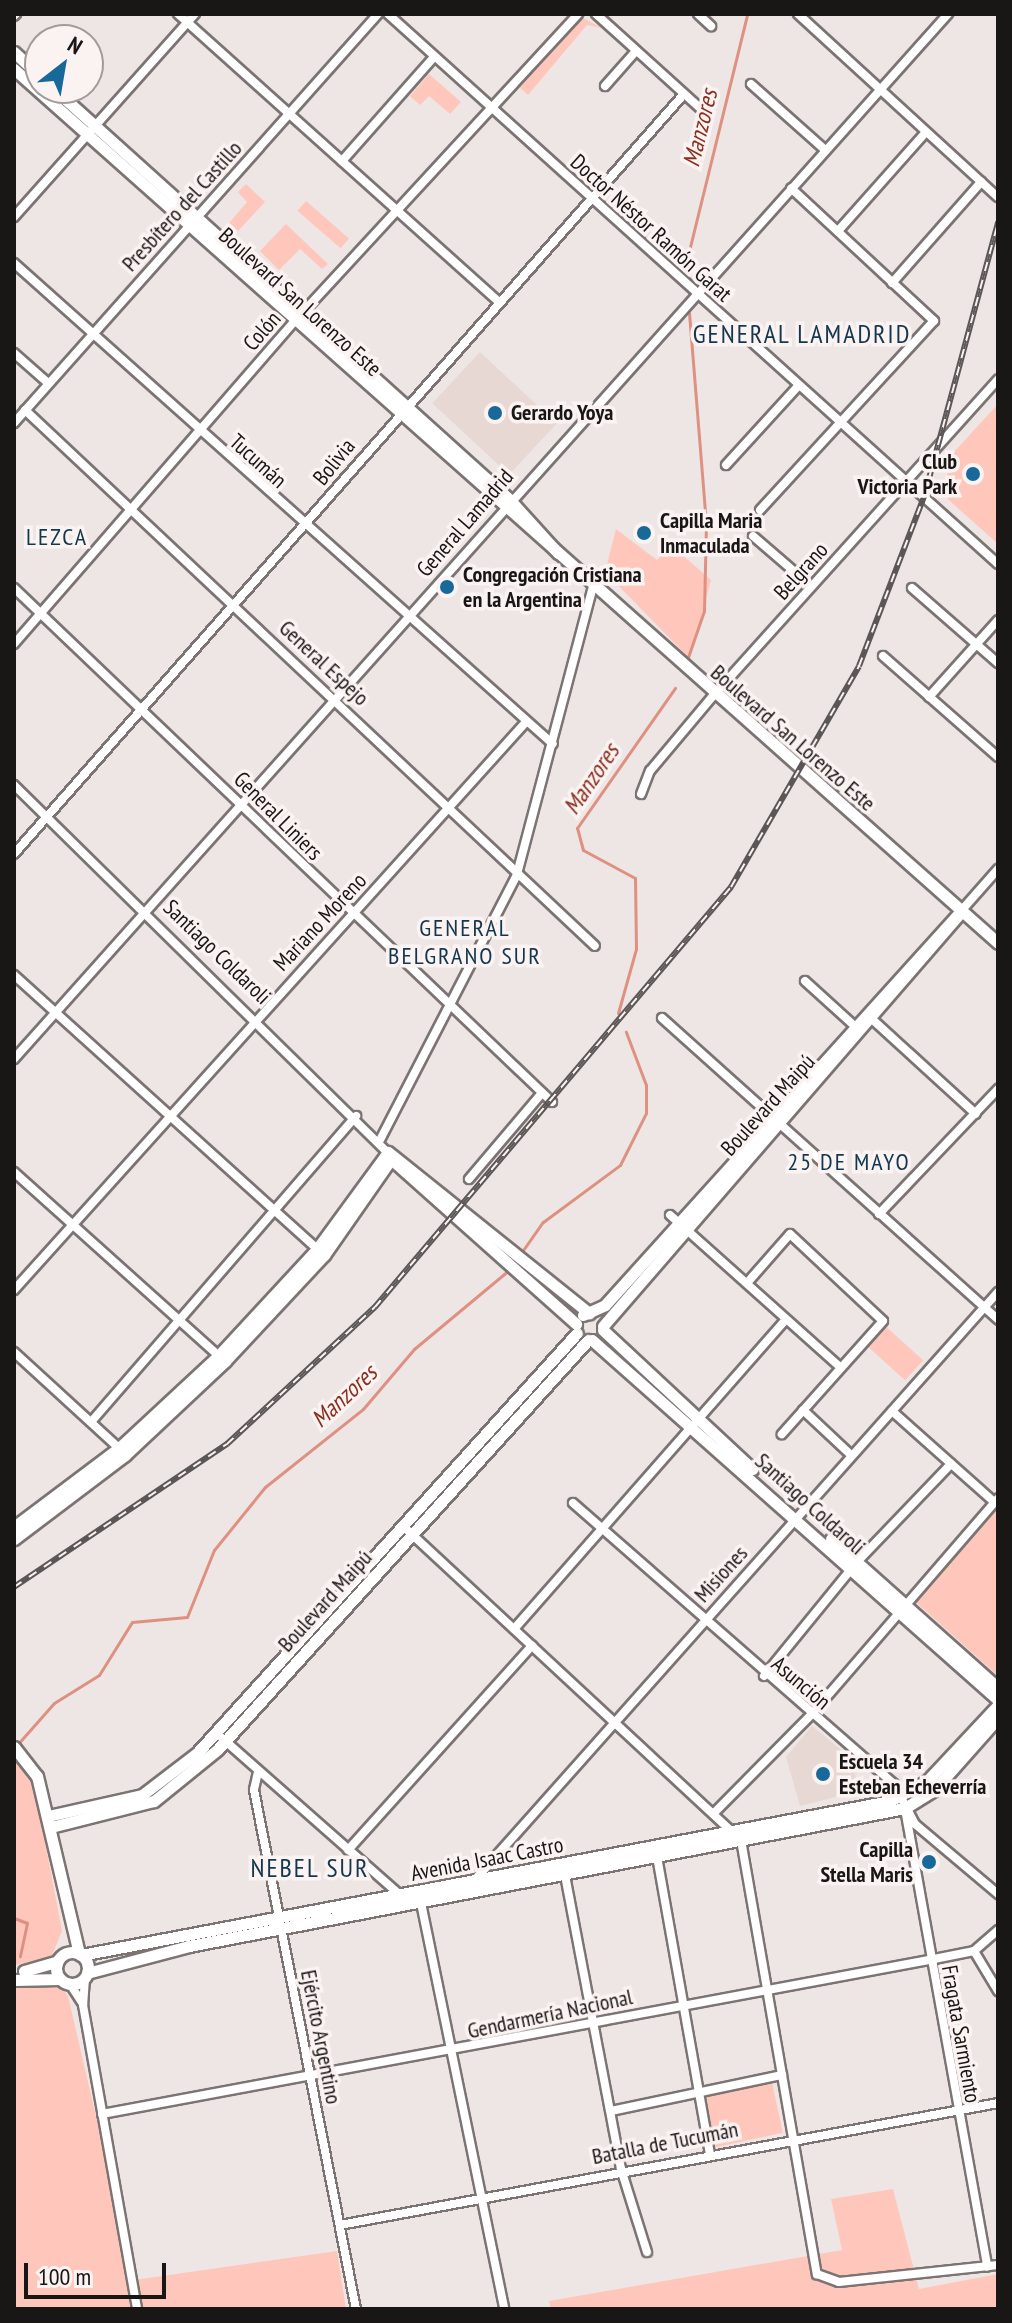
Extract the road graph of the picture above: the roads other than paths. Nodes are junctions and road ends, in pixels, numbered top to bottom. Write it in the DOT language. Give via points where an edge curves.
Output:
graph roads {
  1 [pos="178,14"];
  2 [pos="195,14"];
  3 [pos="378,14"];
  4 [pos="388,14"];
  5 [pos="578,14"];
  6 [pos="596,14"];
  7 [pos="698,14"];
  8 [pos="798,14"];
  9 [pos="948,14"];
  10 [pos="188,23"];
  11 [pos="711,26"];
  12 [pos="636,51"];
  13 [pos="434,57"];
  14 [pos="14,69"];
  15 [pos="751,84"];
  16 [pos="605,86"];
  17 [pos="880,89"];
  18 [pos="684,94"];
  19 [pos="71,104"];
  20 [pos="699,107"];
  21 [pos="491,109"];
  22 [pos="290,113"];
  23 [pos="95,126"];
  24 [pos="926,132"];
  25 [pos="87,136"];
  26 [pos="825,150"];
  27 [pos="342,161"];
  28 [pos="981,182"];
  29 [pos="791,188"];
  30 [pos="998,197"];
  31 [pos="593,199"];
  32 [pos="399,212"];
  33 [pos="197,216"];
  34 [pos="14,217"];
  35 [pos="189,228"];
  36 [pos="838,231"];
  37 [pos="14,263"];
  38 [pos="892,283"];
  39 [pos="696,293"];
  40 [pos="499,302"];
  41 [pos="298,317"];
  42 [pos="91,333"];
  43 [pos="14,353"];
  44 [pos="998,379"];
  45 [pos="48,383"];
  46 [pos="799,385"];
  47 [pos="25,410"];
  48 [pos="399,411"];
  49 [pos="14,423"];
  50 [pos="842,423"];
  51 [pos="199,432"];
  52 [pos="726,465"];
  53 [pos="906,481"];
  54 [pos="504,504"];
  55 [pos="129,506"];
  56 [pos="760,510"];
  57 [pos="305,527"];
  58 [pos="753,536"];
  59 [pos="998,564"];
  60 [pos="811,586"];
  61 [pos="593,587"];
  62 [pos="14,588"];
  63 [pos="912,588"];
  64 [pos="235,604"];
  65 [pos="40,613"];
  66 [pos="408,618"];
  67 [pos="998,620"];
  68 [pos="14,644"];
  69 [pos="976,645"];
  70 [pos="883,656"];
  71 [pos="998,663"];
  72 [pos="713,696"];
  73 [pos="929,697"];
  74 [pos="337,700"];
  75 [pos="143,709"];
  76 [pos="526,722"];
  77 [pos="553,744"];
  78 [pos="998,757"];
  79 [pos="14,785"];
  80 [pos="641,794"];
  81 [pos="243,807"];
  82 [pos="449,808"];
  83 [pos="47,816"];
  84 [pos="14,854"];
  85 [pos="998,869"];
  86 [pos="517,874"];
  87 [pos="961,911"];
  88 [pos="147,913"];
  89 [pos="352,914"];
  90 [pos="998,943"];
  91 [pos="595,946"];
  92 [pos="14,975"];
  93 [pos="805,981"];
  94 [pos="452,1009"];
  95 [pos="56,1013"];
  96 [pos="256,1017"];
  97 [pos="662,1018"];
  98 [pos="873,1020"];
  99 [pos="857,1028"];
  100 [pos="14,1059"];
  101 [pos="998,1089"];
  102 [pos="542,1093"];
  103 [pos="552,1102"];
  104 [pos="976,1114"];
  105 [pos="170,1116"];
  106 [pos="356,1116"];
  107 [pos="774,1120"];
  108 [pos="380,1140"];
  109 [pos="390,1156"];
  110 [pos="14,1172"];
  111 [pos="469,1179"];
  112 [pos="277,1212"];
  113 [pos="879,1214"];
  114 [pos="678,1222"];
  115 [pos="72,1225"];
  116 [pos="320,1252"];
  117 [pos="515,1263"];
  118 [pos="747,1283"];
  119 [pos="14,1290"];
  120 [pos="998,1292"];
  121 [pos="984,1308"];
  122 [pos="591,1313"];
  123 [pos="786,1319"];
  124 [pos="998,1320"];
  125 [pos="182,1321"];
  126 [pos="603,1328"];
  127 [pos="577,1329"];
  128 [pos="590,1340"];
  129 [pos="14,1352"];
  130 [pos="222,1358"];
  131 [pos="841,1368"];
  132 [pos="803,1410"];
  133 [pos="892,1411"];
  134 [pos="91,1422"];
  135 [pos="695,1423"];
  136 [pos="782,1434"];
  137 [pos="122,1452"];
  138 [pos="851,1455"];
  139 [pos="951,1464"];
  140 [pos="996,1500"];
  141 [pos="573,1503"];
  142 [pos="798,1515"];
  143 [pos="14,1527"];
  144 [pos="602,1529"];
  145 [pos="408,1530"];
  146 [pos="14,1539"];
  147 [pos="854,1568"];
  148 [pos="903,1608"];
  149 [pos="703,1621"];
  150 [pos="514,1629"];
  151 [pos="532,1646"];
  152 [pos="764,1676"];
  153 [pos="998,1688"];
  154 [pos="998,1703"];
  155 [pos="811,1715"];
  156 [pos="998,1718"];
  157 [pos="614,1722"];
  158 [pos="222,1737"];
  159 [pos="14,1747"];
  160 [pos="258,1772"];
  161 [pos="903,1803"];
  162 [pos="714,1813"];
  163 [pos="50,1821"];
  164 [pos="737,1836"];
  165 [pos="348,1850"];
  166 [pos="656,1852"];
  167 [pos="564,1869"];
  168 [pos="473,1882"];
  169 [pos="998,1894"];
  170 [pos="420,1897"];
  171 [pos="403,1900"];
  172 [pos="281,1924"];
  173 [pos="67,1926"];
  174 [pos="998,1930"];
  175 [pos="974,1951"];
  176 [pos="80,1954"];
  177 [pos="60,1958"];
  178 [pos="929,1960"];
  179 [pos="14,1973"];
  180 [pos="86,1975"];
  181 [pos="14,1980"];
  182 [pos="65,1981"];
  183 [pos="767,1988"];
  184 [pos="998,1991"];
  185 [pos="83,2005"];
  186 [pos="684,2005"];
  187 [pos="594,2022"];
  188 [pos="452,2053"];
  189 [pos="782,2075"];
  190 [pos="311,2080"];
  191 [pos="699,2093"];
  192 [pos="998,2103"];
  193 [pos="956,2110"];
  194 [pos="611,2111"];
  195 [pos="102,2114"];
  196 [pos="793,2137"];
  197 [pos="710,2153"];
  198 [pos="621,2169"];
  199 [pos="480,2197"];
  200 [pos="340,2225"];
  201 [pos="647,2252"];
  202 [pos="998,2265"];
  203 [pos="987,2267"];
  204 [pos="137,2309"];
  205 [pos="356,2309"];
  206 [pos="504,2309"];
  1 -- 10 [label="street"];
  2 -- 10 [label="street"];
  3 -- 22 [label="street, Presbítero del Castillo"];
  4 -- 13 [label="street, Doctor Néstor Ramón Garat"];
  5 -- 21 [label="street, Colón"];
  6 -- 12 [label="street"];
  7 -- 11 [label="street"];
  8 -- 17 [label="street"];
  9 -- 17 [label="street, General Lamadrid"];
  10 -- 22 [label="street"];
  10 -- 23 [label="street"];
  12 -- 16 [label="street"];
  12 -- 18 [label="street"];
  13 -- 21 [label="street, Doctor Néstor Ramón Garat"];
  13 -- 27 [label="street"];
  14 -- 25 [label="main road, Boulevard San Lorenzo Este"];
  15 -- 26 [label="street"];
  17 -- 24 [label="street"];
  17 -- 26 [label="street, General Lamadrid"];
  18 -- 20 [label="street"];
  18 -- 31 [label="street, Bolivia"];
  19 -- 23 [label="main road, Boulevard San Lorenzo Este"];
  21 -- 31 [label="street, Doctor Néstor Ramón Garat"];
  21 -- 32 [label="street, Colón"];
  22 -- 27 [label="street"];
  22 -- 33 [label="street, Presbítero del Castillo"];
  23 -- 25 [label="street"];
  23 -- 33 [label="main road, Boulevard San Lorenzo Este"];
  24 -- 28 [label="street"];
  24 -- 36 [label="street"];
  25 -- 34 [label="street"];
  25 -- 35 [label="main road, Boulevard San Lorenzo Este"];
  26 -- 29 [label="street, General Lamadrid"];
  27 -- 32 [label="street"];
  28 -- 30 [label="street"];
  28 -- 38 [label="street"];
  29 -- 36 [label="street"];
  29 -- 39 [label="street, General Lamadrid"];
  31 -- 39 [label="street, Doctor Néstor Ramón Garat"];
  31 -- 40 [label="street, Bolivia"];
  32 -- 40 [label="street"];
  32 -- 41 [label="street, Colón"];
  33 -- 35 [label="street, Presbítero del Castillo"];
  33 -- 41 [label="main road, Boulevard San Lorenzo Este"];
  35 -- 41 [label="main road, Boulevard San Lorenzo Este"];
  35 -- 42 [label="street, Presbítero del Castillo"];
  36 -- 38 [label="street"];
  37 -- 42 [label="street, Tucumán"];
  38 -- 50 [label="street" via="934,321"];
  39 -- 46 [label="street, Doctor Néstor Ramón Garat"];
  39 -- 54 [label="street, General Lamadrid"];
  40 -- 48 [label="street, Bolivia"];
  41 -- 48 [label="main road, Boulevard San Lorenzo Este"];
  41 -- 51 [label="street, Colón"];
  42 -- 45 [label="street, Presbítero del Castillo"];
  42 -- 51 [label="street, Tucumán"];
  43 -- 45 [label="street"];
  44 -- 53 [label="street, Belgrano"];
  45 -- 47 [label="street, Presbítero del Castillo"];
  46 -- 50 [label="street, Doctor Néstor Ramón Garat"];
  46 -- 52 [label="street"];
  47 -- 49 [label="street, Presbítero del Castillo"];
  47 -- 55 [label="street, General Espejo"];
  48 -- 54 [label="main road, Boulevard San Lorenzo Este"];
  48 -- 57 [label="street, Bolivia"];
  50 -- 53 [label="street, Doctor Néstor Ramón Garat"];
  50 -- 56 [label="street"];
  51 -- 55 [label="street, Colón"];
  51 -- 57 [label="street, Tucumán"];
  53 -- 59 [label="street, Doctor Néstor Ramón Garat"];
  53 -- 60 [label="street, Belgrano"];
  54 -- 61 [label="main road, Boulevard San Lorenzo Este"];
  54 -- 66 [label="street, General Lamadrid"];
  55 -- 64 [label="street, General Espejo"];
  55 -- 65 [label="street, Colón"];
  57 -- 64 [label="street, Bolivia"];
  57 -- 66 [label="street, Tucumán"];
  58 -- 60 [label="street"];
  60 -- 72 [label="street, Belgrano"];
  61 -- 72 [label="main road, Boulevard San Lorenzo Este"];
  61 -- 77 [label="street"];
  62 -- 65 [label="street, General Liniers"];
  63 -- 69 [label="street"];
  64 -- 74 [label="street, General Espejo"];
  64 -- 75 [label="street, Bolivia"];
  65 -- 68 [label="street, Colón"];
  65 -- 75 [label="street, General Liniers"];
  66 -- 74 [label="street, General Lamadrid"];
  66 -- 76 [label="street, Tucumán"];
  67 -- 69 [label="street"];
  69 -- 71 [label="street"];
  69 -- 73 [label="street"];
  70 -- 73 [label="street"];
  72 -- 80 [label="street, Belgrano" via="650,771"];
  72 -- 87 [label="main road, Boulevard San Lorenzo Este"];
  73 -- 78 [label="street"];
  74 -- 81 [label="street, General Lamadrid"];
  74 -- 82 [label="street, General Espejo"];
  75 -- 81 [label="street, General Liniers"];
  75 -- 83 [label="street, Bolivia"];
  76 -- 77 [label="street, Tucumán"];
  76 -- 82 [label="street, Mariano Moreno"];
  77 -- 86 [label="street"];
  79 -- 83 [label="street, Santiago Coldaroli"];
  81 -- 88 [label="street, General Lamadrid"];
  81 -- 89 [label="street, General Liniers"];
  82 -- 86 [label="street, General Espejo"];
  82 -- 89 [label="street, Mariano Moreno"];
  83 -- 84 [label="street, Bolivia"];
  83 -- 88 [label="street, Santiago Coldaroli"];
  85 -- 87 [label="street, Boulevard Maipú"];
  86 -- 91 [label="street, General Espejo"];
  86 -- 94 [label="street"];
  87 -- 90 [label="main road, Boulevard San Lorenzo Este"];
  87 -- 98 [label="main road, Boulevard Maipú"];
  87 -- 99 [label="main road, Boulevard Maipú"];
  88 -- 95 [label="street, General Lamadrid"];
  88 -- 96 [label="street, Santiago Coldaroli"];
  89 -- 94 [label="street, General Liniers"];
  89 -- 96 [label="street, Mariano Moreno"];
  92 -- 95 [label="street"];
  93 -- 99 [label="street"];
  94 -- 102 [label="street, General Liniers"];
  94 -- 108 [label="street"];
  95 -- 100 [label="street, General Lamadrid"];
  95 -- 105 [label="street"];
  96 -- 105 [label="street, Mariano Moreno"];
  96 -- 106 [label="street, Santiago Coldaroli"];
  97 -- 107 [label="street"];
  98 -- 99 [label="main road, Boulevard Maipú"];
  98 -- 104 [label="street"];
  99 -- 107 [label="main road, Boulevard Maipú"];
  101 -- 104 [label="street"];
  102 -- 103 [label="street, General Liniers"];
  102 -- 111 [label="street"];
  104 -- 113 [label="street"];
  105 -- 112 [label="street"];
  105 -- 115 [label="street, Mariano Moreno"];
  106 -- 108 [label="street, Santiago Coldaroli"];
  106 -- 112 [label="street"];
  107 -- 113 [label="street"];
  107 -- 114 [label="main road, Boulevard Maipú"];
  108 -- 109 [label="street, Santiago Coldaroli"];
  109 -- 116 [label="main road"];
  109 -- 117 [label="main road, Santiago Coldaroli"];
  110 -- 115 [label="street"];
  112 -- 116 [label="street"];
  112 -- 125 [label="street"];
  113 -- 121 [label="street"];
  114 -- 118 [label="street"];
  114 -- 122 [label="main road, Boulevard Maipú"];
  114 -- 126 [label="main road, Boulevard Maipú"];
  115 -- 119 [label="street, Mariano Moreno"];
  115 -- 125 [label="street"];
  116 -- 130 [label="main road"];
  117 -- 122 [label="main road, Santiago Coldaroli"];
  117 -- 127 [label="main road, Santiago Coldaroli"];
  118 -- 123 [label="street"];
  118 -- 131 [label="street" via="790,1234 883,1321"];
  120 -- 121 [label="street, Misiones"];
  121 -- 124 [label="street"];
  121 -- 133 [label="street, Misiones"];
  122 -- 126 [label="main road, Santiago Coldaroli"];
  122 -- 127 [label="main road, Boulevard Maipú"];
  123 -- 131 [label="street"];
  123 -- 135 [label="street"];
  125 -- 130 [label="street"];
  125 -- 134 [label="street"];
  126 -- 128 [label="main road, Boulevard Maipú"];
  126 -- 135 [label="main road, Santiago Coldaroli"];
  127 -- 128 [label="main road, Santiago Coldaroli"];
  127 -- 145 [label="main road, Boulevard Maipú"];
  128 -- 135 [label="main road, Santiago Coldaroli"];
  128 -- 145 [label="main road, Boulevard Maipú"];
  129 -- 134 [label="street"];
  130 -- 137 [label="main road"];
  131 -- 132 [label="street"];
  132 -- 136 [label="street"];
  132 -- 138 [label="street"];
  133 -- 138 [label="street, Misiones"];
  133 -- 139 [label="street"];
  134 -- 137 [label="street"];
  135 -- 142 [label="main road, Santiago Coldaroli"];
  135 -- 144 [label="street"];
  137 -- 143 [label="main road"];
  137 -- 146 [label="main road"];
  138 -- 142 [label="street, Misiones"];
  139 -- 140 [label="street"];
  139 -- 147 [label="street"];
  140 -- 148 [label="street"];
  141 -- 144 [label="street, Asunción"];
  142 -- 147 [label="main road, Santiago Coldaroli"];
  142 -- 149 [label="street, Misiones"];
  144 -- 149 [label="street, Asunción"];
  144 -- 150 [label="street"];
  145 -- 150 [label="street"];
  145 -- 158 [label="main road, Boulevard Maipú"];
  147 -- 148 [label="main road, Santiago Coldaroli"];
  147 -- 152 [label="street"];
  148 -- 153 [label="main road, Santiago Coldaroli"];
  148 -- 154 [label="main road, Santiago Coldaroli"];
  148 -- 155 [label="street"];
  149 -- 152 [label="street, Asunción"];
  149 -- 157 [label="street, Misiones"];
  150 -- 151 [label="street"];
  151 -- 157 [label="street"];
  151 -- 165 [label="street"];
  152 -- 155 [label="street, Asunción"];
  154 -- 161 [label="main road"];
  155 -- 161 [label="street, Asunción" via="894,1784"];
  155 -- 162 [label="street"];
  156 -- 161 [label="main road" via="934,1790"];
  157 -- 162 [label="street"];
  157 -- 168 [label="street, Misiones"];
  158 -- 160 [label="street"];
  158 -- 163 [label="main road, Boulevard Maipú" via="142,1795"];
  159 -- 163 [label="main road" via="27,1759"];
  160 -- 165 [label="street"];
  160 -- 172 [label="street, Ejército Argentino" via="254,1790"];
  161 -- 164 [label="main road, Avenida Isaac Castro"];
  161 -- 169 [label="street, Asunción"];
  161 -- 178 [label="street, Fragata Sarmiento"];
  162 -- 164 [label="street"];
  163 -- 173 [label="main road"];
  164 -- 166 [label="main road, Avenida Isaac Castro"];
  164 -- 183 [label="street"];
  165 -- 171 [label="street"];
  166 -- 167 [label="main road, Avenida Isaac Castro"];
  166 -- 186 [label="street"];
  167 -- 168 [label="main road, Avenida Isaac Castro"];
  167 -- 170 [label="main road, Avenida Isaac Castro"];
  167 -- 187 [label="street"];
  168 -- 170 [label="main road, Avenida Isaac Castro"];
  170 -- 171 [label="main road, Avenida Isaac Castro"];
  170 -- 188 [label="street"];
  171 -- 172 [label="main road, Avenida Isaac Castro"];
  172 -- 176 [label="main road, Avenida Isaac Castro"];
  172 -- 180 [label="main road, Avenida Isaac Castro" via="105,1964"];
  172 -- 190 [label="street, Ejército Argentino"];
  173 -- 176 [label="main road"];
  173 -- 177 [label="main road"];
  174 -- 175 [label="street, Gendarmería Nacional"];
  175 -- 178 [label="street, Gendarmería Nacional"];
  175 -- 184 [label="street"];
  176 -- 177 [label="main road, Avenida Isaac Castro"];
  176 -- 180 [label="main road"];
  177 -- 179 [label="main road"];
  177 -- 182 [label="main road"];
  178 -- 183 [label="street, Gendarmería Nacional"];
  178 -- 193 [label="street, Fragata Sarmiento"];
  180 -- 182 [label="main road, Avenida Isaac Castro"];
  180 -- 185 [label="street"];
  181 -- 182 [label="main road"];
  182 -- 185 [label="street"];
  183 -- 186 [label="street, Gendarmería Nacional"];
  183 -- 189 [label="street"];
  185 -- 195 [label="street"];
  186 -- 187 [label="street, Gendarmería Nacional"];
  186 -- 191 [label="street"];
  187 -- 188 [label="street, Gendarmería Nacional"];
  187 -- 194 [label="street"];
  188 -- 190 [label="street, Gendarmería Nacional"];
  188 -- 199 [label="street"];
  189 -- 191 [label="street"];
  189 -- 196 [label="street"];
  190 -- 195 [label="street, Gendarmería Nacional"];
  190 -- 200 [label="street, Ejército Argentino"];
  191 -- 194 [label="street"];
  191 -- 197 [label="street"];
  192 -- 193 [label="street, Batalla de Tucumán"];
  193 -- 196 [label="street, Batalla de Tucumán"];
  193 -- 203 [label="street, Fragata Sarmiento"];
  194 -- 198 [label="street"];
  195 -- 204 [label="street"];
  196 -- 197 [label="street, Batalla de Tucumán"];
  196 -- 203 [label="street" via="817,2274 839,2282"];
  197 -- 198 [label="street, Batalla de Tucumán"];
  198 -- 199 [label="street, Batalla de Tucumán"];
  198 -- 201 [label="street"];
  199 -- 200 [label="street, Batalla de Tucumán"];
  199 -- 206 [label="street"];
  200 -- 205 [label="street, Ejército Argentino"];
  202 -- 203 [label="street"];
}
